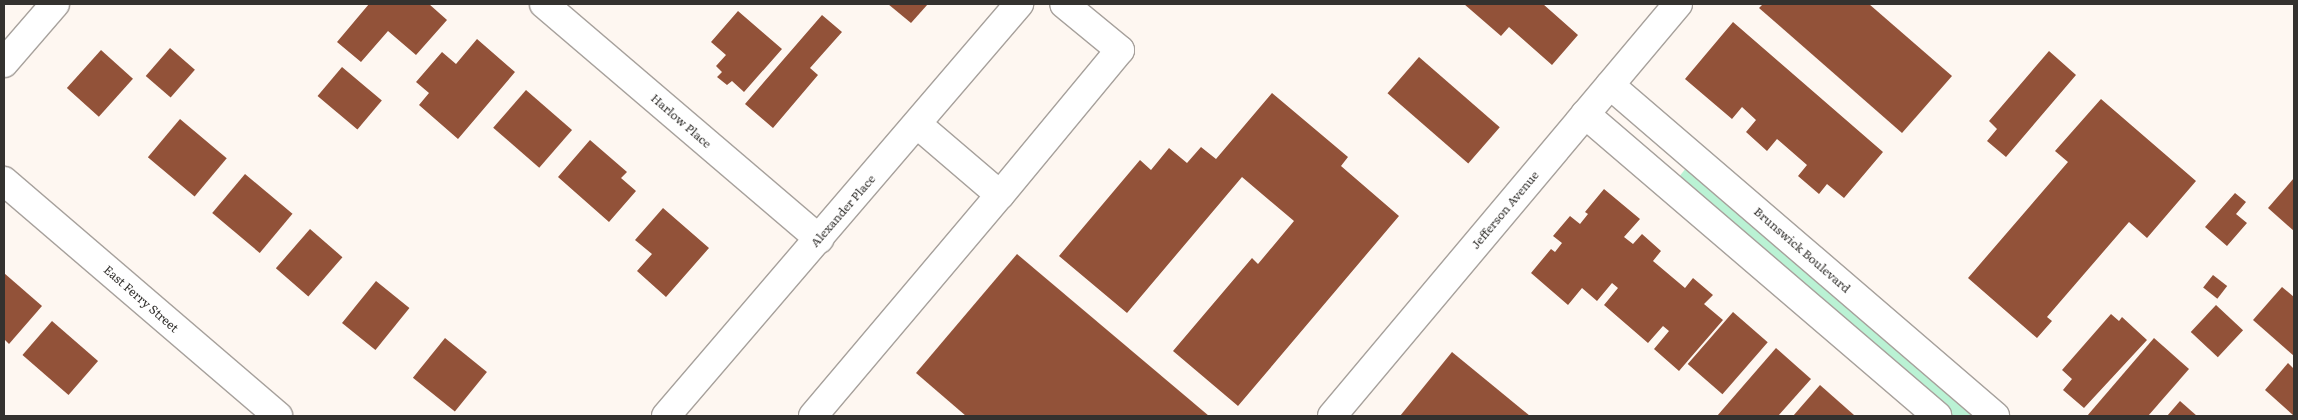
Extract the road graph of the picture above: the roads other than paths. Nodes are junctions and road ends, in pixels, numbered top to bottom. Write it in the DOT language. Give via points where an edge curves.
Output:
graph roads {
  1 [pos="55,4"];
  2 [pos="544,4"];
  3 [pos="1019,4"];
  4 [pos="1064,4"];
  5 [pos="1678,4"];
  6 [pos="4,63"];
  7 [pos="1610,85"];
  8 [pos="1585,114"];
  9 [pos="917,124"];
  10 [pos="4,181"];
  11 [pos="1000,195"];
  12 [pos="819,239"];
  13 [pos="272,414"];
  14 [pos="666,416"];
  15 [pos="812,416"];
  16 [pos="1332,416"];
  17 [pos="1937,416"];
  18 [pos="1995,416"];
  1 -- 6 [label="street"];
  2 -- 12 [label="street, Harlow Place"];
  3 -- 9 [label="street, Alexander Place"];
  4 -- 11 [label="street" via="1120,50"];
  5 -- 7 [label="street, Jefferson Avenue"];
  7 -- 8 [label="street, Jefferson Avenue"];
  7 -- 18 [label="street, Brunswick Boulevard"];
  8 -- 16 [label="street, Jefferson Avenue"];
  8 -- 17 [label="street"];
  9 -- 11 [label="street"];
  9 -- 12 [label="street, Alexander Place"];
  10 -- 13 [label="street, East Ferry Street"];
  11 -- 15 [label="street"];
  12 -- 14 [label="street, Alexander Place"];
}
